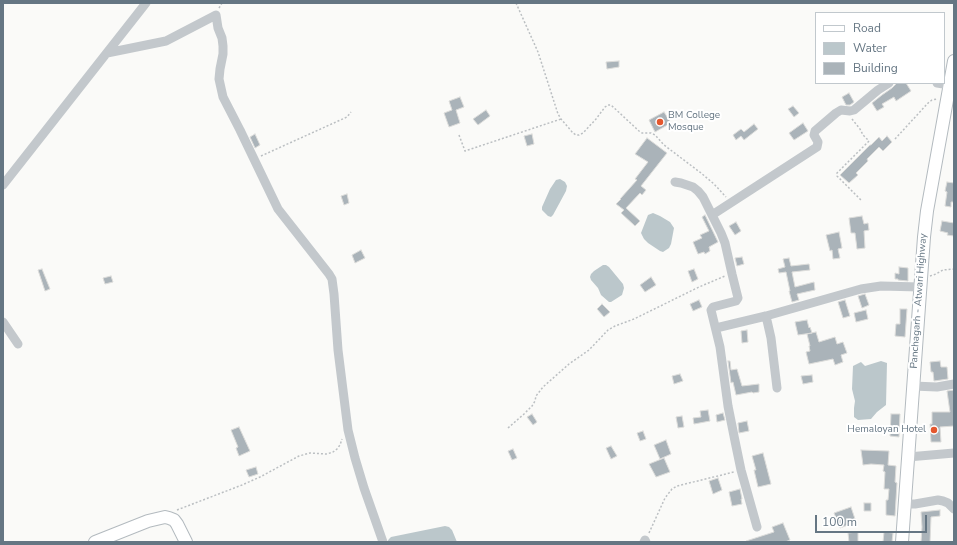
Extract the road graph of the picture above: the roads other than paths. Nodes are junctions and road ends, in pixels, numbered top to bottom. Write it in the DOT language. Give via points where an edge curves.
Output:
graph roads {
  1 [pos="146,3"];
  2 [pos="107,53"];
  3 [pos="954,61"];
  4 [pos="888,84"];
  5 [pos="944,84"];
  6 [pos="950,85"];
  7 [pos="675,182"];
  8 [pos="3,185"];
  9 [pos="712,215"];
  10 [pos="920,287"];
  11 [pos="766,316"];
  12 [pos="3,322"];
  13 [pos="716,328"];
  14 [pos="18,344"];
  15 [pos="954,384"];
  16 [pos="913,386"];
  17 [pos="777,388"];
  18 [pos="954,453"];
  19 [pos="908,457"];
  20 [pos="904,504"];
  21 [pos="954,509"];
  22 [pos="757,527"];
  23 [pos="95,542"];
  24 [pos="186,542"];
  25 [pos="383,542"];
  26 [pos="902,542"];
  1 -- 2 [label="street"];
  2 -- 8 [label="street"];
  2 -- 25 [label="street" via="166,41 216,15 223,46 219,78 223,97 278,209 332,279 348,430 364,488"];
  3 -- 6 [label="main road, Panchagarh - Atwari Highway"];
  4 -- 9 [label="street" via="854,110 840,110 815,131 817,147"];
  5 -- 6 [label="street"];
  6 -- 10 [label="main road, Panchagarh - Atwari Highway" via="927,212"];
  7 -- 9 [label="street" via="698,191"];
  9 -- 13 [label="street" via="724,243 738,298 736,301 713,307 711,310"];
  10 -- 11 [label="street" via="871,287"];
  10 -- 16 [label="main road, Panchagarh - Atwari Highway"];
  11 -- 13 [label="street"];
  11 -- 17 [label="street"];
  12 -- 14 [label="street"];
  13 -- 22 [label="street" via="735,441"];
  15 -- 16 [label="street" via="937,387"];
  16 -- 19 [label="main road, Panchagarh - Atwari Highway"];
  18 -- 19 [label="street"];
  19 -- 20 [label="main road, Panchagarh - Atwari Highway"];
  20 -- 21 [label="street" via="938,500 948,503"];
  20 -- 26 [label="main road, Panchagarh - Atwari Highway"];
  23 -- 24 [label="main road" via="160,517 174,520"];
}
